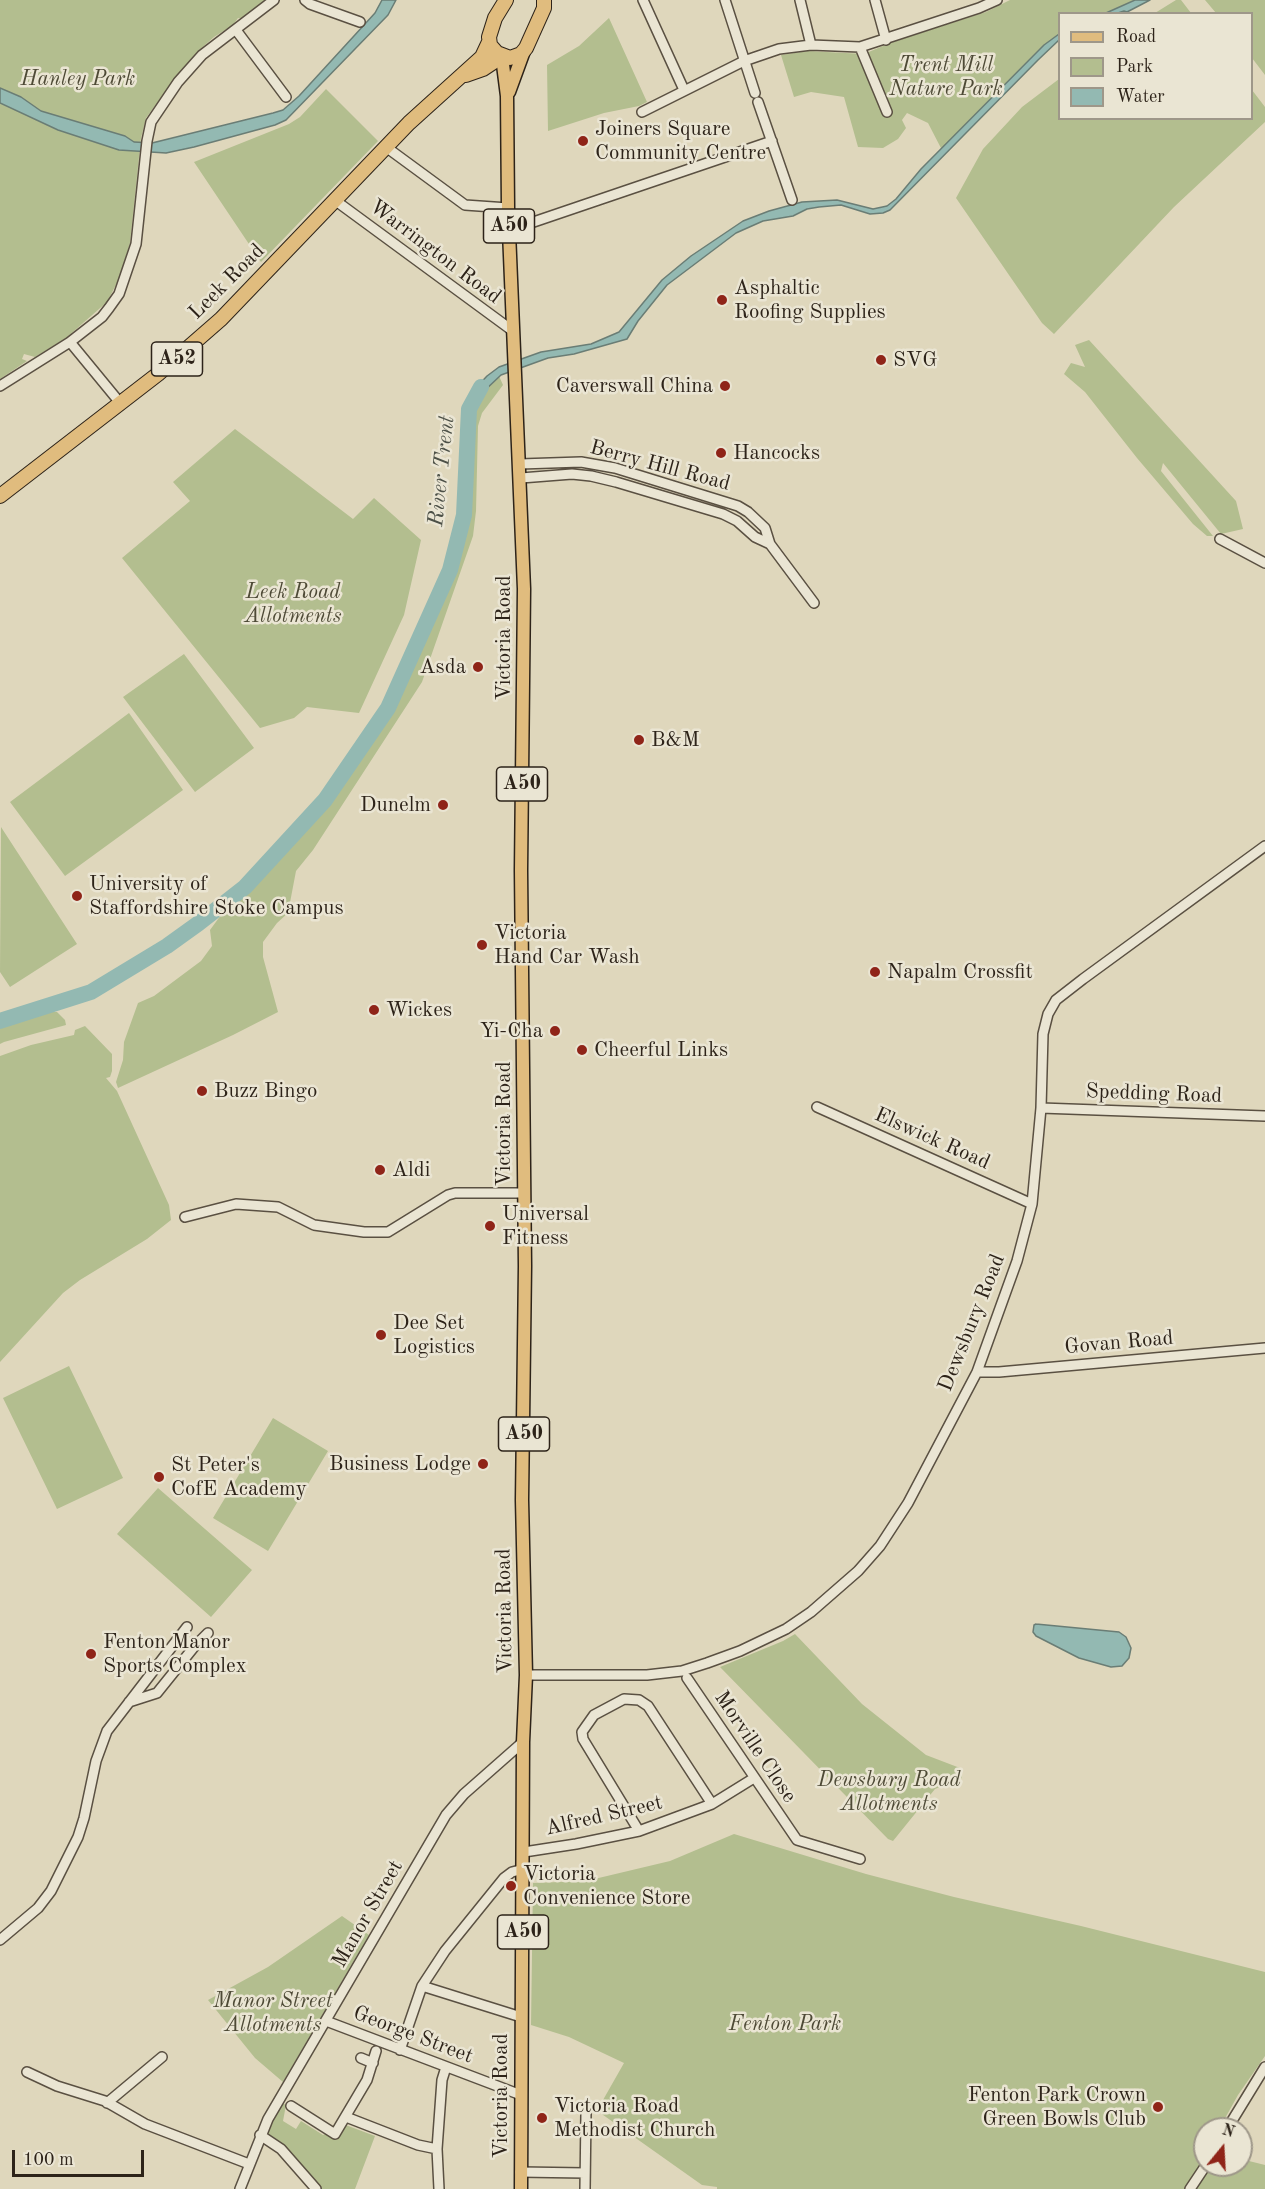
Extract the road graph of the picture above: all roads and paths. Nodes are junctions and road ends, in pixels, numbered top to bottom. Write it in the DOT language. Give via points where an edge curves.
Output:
graph roads {
  1 [pos="274,0"];
  2 [pos="305,0"];
  3 [pos="643,0"];
  4 [pos="725,0"];
  5 [pos="800,0"];
  6 [pos="876,0"];
  7 [pos="997,0"];
  8 [pos="548,2"];
  9 [pos="502,3"];
  10 [pos="360,22"];
  11 [pos="236,30"];
  12 [pos="886,40"];
  13 [pos="489,42"];
  14 [pos="811,45"];
  15 [pos="860,47"];
  16 [pos="524,51"];
  17 [pos="502,57"];
  18 [pos="744,61"];
  19 [pos="483,69"];
  20 [pos="464,76"];
  21 [pos="506,83"];
  22 [pos="684,90"];
  23 [pos="507,96"];
  24 [pos="286,98"];
  25 [pos="642,112"];
  26 [pos="887,112"];
  27 [pos="772,141"];
  28 [pos="386,147"];
  29 [pos="792,200"];
  30 [pos="336,201"];
  31 [pos="508,208"];
  32 [pos="510,230"];
  33 [pos="513,331"];
  34 [pos="70,342"];
  35 [pos="0,386"];
  36 [pos="121,404"];
  37 [pos="520,464"];
  38 [pos="521,478"];
  39 [pos="0,496"];
  40 [pos="1220,539"];
  41 [pos="770,544"];
  42 [pos="1265,563"];
  43 [pos="814,603"];
  44 [pos="1265,846"];
  45 [pos="817,1107"];
  46 [pos="1041,1108"];
  47 [pos="1265,1116"];
  48 [pos="524,1193"];
  49 [pos="1032,1204"];
  50 [pos="185,1217"];
  51 [pos="1265,1348"];
  52 [pos="976,1372"];
  53 [pos="187,1627"];
  54 [pos="208,1633"];
  55 [pos="526,1675"];
  56 [pos="687,1678"];
  57 [pos="128,1702"];
  58 [pos="523,1742"];
  59 [pos="754,1778"];
  60 [pos="712,1804"];
  61 [pos="639,1831"];
  62 [pos="524,1851"];
  63 [pos="860,1860"];
  64 [pos="524,1869"];
  65 [pos="0,1940"];
  66 [pos="422,1986"];
  67 [pos="521,2017"];
  68 [pos="326,2021"];
  69 [pos="400,2050"];
  70 [pos="376,2051"];
  71 [pos="162,2057"];
  72 [pos="361,2058"];
  73 [pos="373,2063"];
  74 [pos="446,2067"];
  75 [pos="1265,2067"];
  76 [pos="27,2072"];
  77 [pos="521,2095"];
  78 [pos="107,2103"];
  79 [pos="586,2113"];
  80 [pos="346,2117"];
  81 [pos="1234,2117"];
  82 [pos="292,2120"];
  83 [pos="260,2135"];
  84 [pos="437,2149"];
  85 [pos="249,2164"];
  86 [pos="520,2172"];
  87 [pos="585,2173"];
  88 [pos="240,2189"];
  89 [pos="316,2189"];
  90 [pos="439,2189"];
  91 [pos="521,2189"];
  92 [pos="585,2189"];
  1 -- 11 [label="street"];
  2 -- 10 [label="street"];
  3 -- 22 [label="street"];
  4 -- 18 [label="street"];
  5 -- 14 [label="street"];
  6 -- 12 [label="street"];
  7 -- 12 [label="street"];
  8 -- 16 [label="highway"];
  9 -- 13 [label="highway, A52" via="491,26"];
  11 -- 24 [label="street"];
  11 -- 34 [label="street" via="202,55 151,122 136,244 119,294 102,317"];
  12 -- 15 [label="street"];
  13 -- 17 [label="highway"];
  13 -- 20 [label="highway, Leek Road / A52" via="482,57"];
  14 -- 15 [label="street"];
  14 -- 18 [label="street" via="779,49"];
  15 -- 26 [label="street"];
  16 -- 17 [label="highway, A52" via="513,58"];
  16 -- 23 [label="main road, Victoria Road / A50"];
  17 -- 19 [label="highway, Leek Road / A52"];
  17 -- 21 [label="main road, Victoria Road / A50"];
  18 -- 22 [label="street"];
  18 -- 27 [label="street"];
  19 -- 20 [label="highway, Leek Road / A52"];
  19 -- 21 [label="main road" via="496,73"];
  20 -- 28 [label="highway, Leek Road / A52"];
  21 -- 23 [label="main road, Victoria Road / A50"];
  22 -- 25 [label="street"];
  23 -- 31 [label="main road, Victoria Road / A50"];
  27 -- 29 [label="street"];
  27 -- 32 [label="street"];
  28 -- 30 [label="highway, Leek Road / A52"];
  28 -- 31 [label="street" via="465,206"];
  30 -- 33 [label="street, Warrington Road"];
  30 -- 36 [label="highway, Leek Road / A52" via="221,319"];
  31 -- 32 [label="main road, Victoria Road / A50"];
  32 -- 33 [label="main road, Victoria Road / A50"];
  33 -- 37 [label="main road, Victoria Road / A50"];
  34 -- 35 [label="street"];
  34 -- 36 [label="street"];
  36 -- 39 [label="highway, Leek Road / A52"];
  37 -- 38 [label="main road, Victoria Road / A50"];
  37 -- 41 [label="street, Berry Hill Road" via="581,462 615,468 728,502 759,521"];
  38 -- 41 [label="street, Berry Hill Road" via="572,474 626,484 723,514"];
  38 -- 48 [label="main road, Victoria Road / A50"];
  40 -- 42 [label="street"];
  41 -- 43 [label="street, Berry Hill Road"];
  44 -- 46 [label="street, Dewsbury Road" via="1056,1000 1043,1034"];
  45 -- 49 [label="street, Elswick Road"];
  46 -- 47 [label="street, Spedding Road"];
  46 -- 49 [label="street, Dewsbury Road"];
  48 -- 50 [label="street" via="448,1195 388,1232 314,1226 278,1207 236,1204"];
  48 -- 55 [label="main road, Victoria Road / A50" via="522,1500"];
  49 -- 52 [label="street, Dewsbury Road" via="1017,1261"];
  51 -- 52 [label="street, Govan Road"];
  52 -- 55 [label="street, Dewsbury Road" via="908,1503 880,1546 834,1593 786,1629 740,1651 682,1671 647,1675"];
  53 -- 57 [label="street"];
  54 -- 57 [label="street" via="157,1694"];
  55 -- 58 [label="main road, Victoria Road / A50"];
  56 -- 59 [label="street, Morville Close"];
  57 -- 65 [label="street" via="102,1741 81,1828 51,1892"];
  58 -- 62 [label="main road, Victoria Road / A50"];
  58 -- 68 [label="street, Manor Street" via="446,1815"];
  59 -- 60 [label="street, Alfred Street"];
  59 -- 63 [label="street, Morville Close" via="797,1840"];
  60 -- 61 [label="street, Alfred Street"];
  60 -- 61 [label="street" via="648,1706 639,1700 624,1699 594,1715 582,1732"];
  61 -- 62 [label="street, Alfred Street"];
  62 -- 64 [label="main road, Victoria Road / A50"];
  64 -- 66 [label="street" via="504,1878"];
  64 -- 67 [label="main road, Victoria Road / A50"];
  66 -- 67 [label="street"];
  66 -- 69 [label="street"];
  67 -- 77 [label="main road, Victoria Road / A50"];
  68 -- 69 [label="street, George Street"];
  68 -- 83 [label="street, Manor Street"];
  69 -- 74 [label="street, George Street"];
  70 -- 73 [label="street"];
  71 -- 78 [label="street"];
  72 -- 73 [label="street"];
  73 -- 80 [label="street"];
  74 -- 77 [label="street, George Street"];
  74 -- 84 [label="street"];
  75 -- 81 [label="street"];
  76 -- 78 [label="street"];
  77 -- 86 [label="main road, Victoria Road / A50"];
  78 -- 85 [label="street" via="145,2124"];
  79 -- 87 [label="street"];
  80 -- 82 [label="street" via="335,2134 294,2108"];
  80 -- 84 [label="street"];
  83 -- 85 [label="street, Manor Street"];
  83 -- 89 [label="street" via="281,2149"];
  84 -- 90 [label="street"];
  85 -- 88 [label="street, Manor Street"];
  86 -- 87 [label="street"];
  86 -- 91 [label="main road, Victoria Road / A50"];
  87 -- 92 [label="street"];
}
